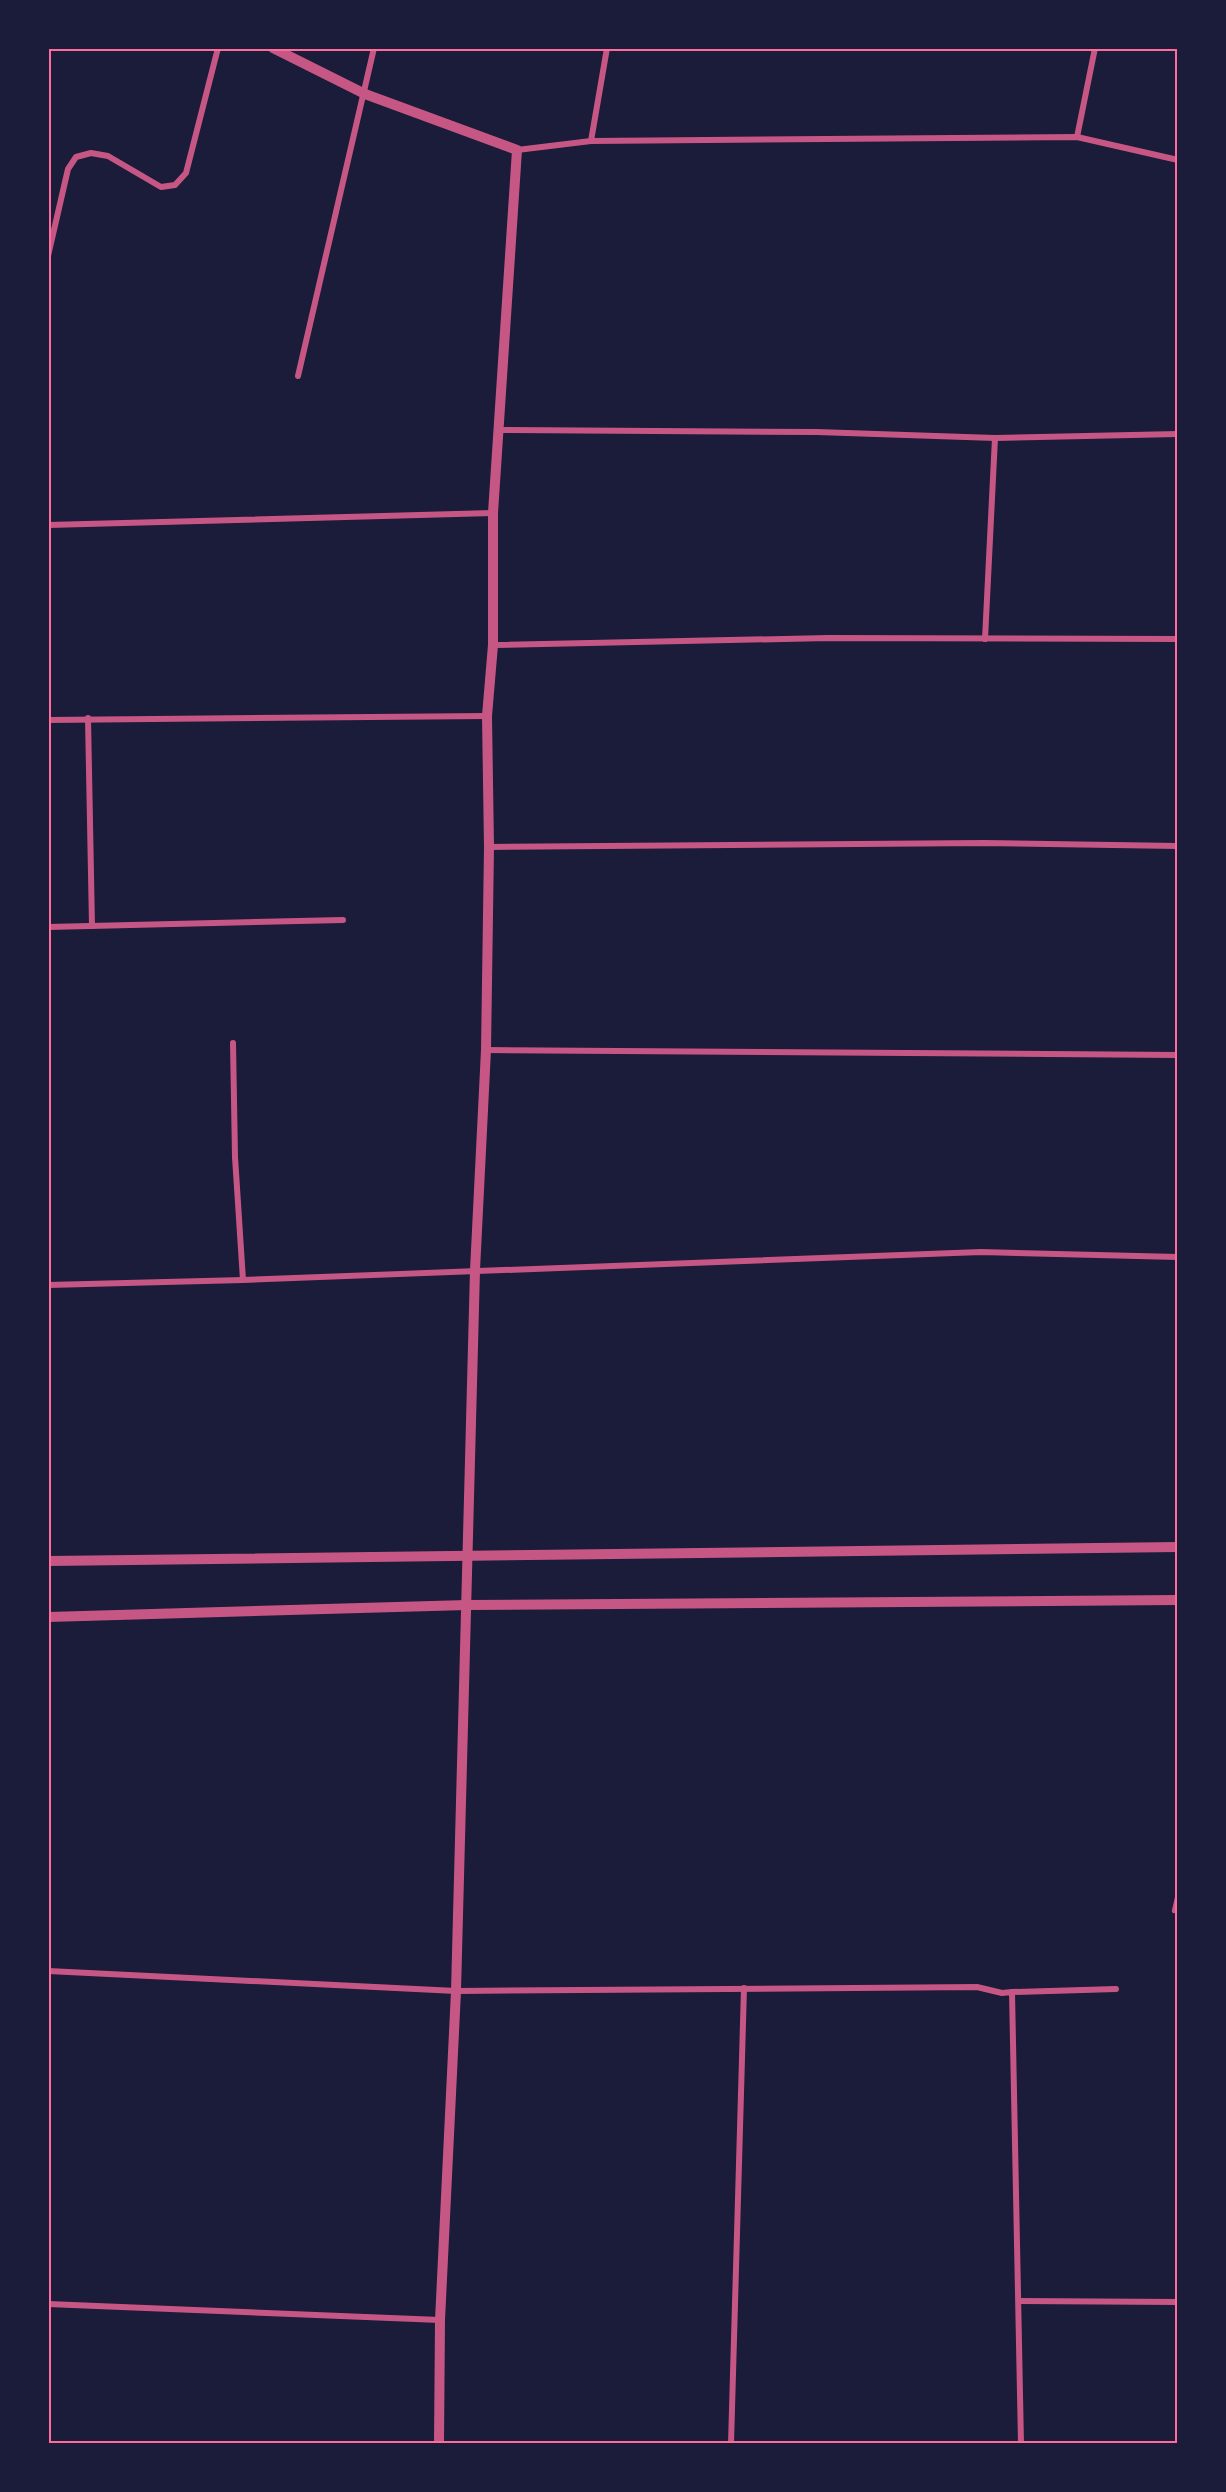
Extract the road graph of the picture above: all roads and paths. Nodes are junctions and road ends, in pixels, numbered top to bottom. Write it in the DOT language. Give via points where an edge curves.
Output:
graph roads {
  1 [pos="218,48"];
  2 [pos="273,48"];
  3 [pos="374,48"];
  4 [pos="607,48"];
  5 [pos="1095,48"];
  6 [pos="365,94"];
  7 [pos="1077,137"];
  8 [pos="591,141"];
  9 [pos="517,150"];
  10 [pos="1178,160"];
  11 [pos="49,244"];
  12 [pos="48,256"];
  13 [pos="298,376"];
  14 [pos="497,430"];
  15 [pos="1178,434"];
  16 [pos="995,438"];
  17 [pos="493,513"];
  18 [pos="48,525"];
  19 [pos="985,639"];
  20 [pos="1178,639"];
  21 [pos="494,645"];
  22 [pos="487,716"];
  23 [pos="88,718"];
  24 [pos="48,720"];
  25 [pos="1178,846"];
  26 [pos="489,847"];
  27 [pos="344,920"];
  28 [pos="92,926"];
  29 [pos="48,927"];
  30 [pos="233,1043"];
  31 [pos="486,1050"];
  32 [pos="1178,1054"];
  33 [pos="1178,1257"];
  34 [pos="476,1270"];
  35 [pos="243,1280"];
  36 [pos="48,1285"];
  37 [pos="1178,1547"];
  38 [pos="468,1554"];
  39 [pos="48,1561"];
  40 [pos="1178,1600"];
  41 [pos="467,1605"];
  42 [pos="48,1617"];
  43 [pos="1178,1894"];
  44 [pos="1174,1911"];
  45 [pos="48,1971"];
  46 [pos="744,1988"];
  47 [pos="1116,1989"];
  48 [pos="456,1991"];
  49 [pos="1012,1992"];
  50 [pos="1019,2301"];
  51 [pos="1178,2302"];
  52 [pos="48,2304"];
  53 [pos="440,2320"];
  54 [pos="439,2444"];
  55 [pos="731,2444"];
  56 [pos="1021,2444"];
  1 -- 11 [label="street" via="186,173 176,185 161,187 108,156 91,153 76,157 68,169"];
  2 -- 6 [label="street"];
  3 -- 6 [label="street"];
  4 -- 8 [label="street"];
  5 -- 7 [label="street"];
  6 -- 9 [label="street"];
  6 -- 13 [label="street"];
  7 -- 8 [label="street"];
  7 -- 10 [label="street"];
  8 -- 9 [label="street"];
  9 -- 14 [label="street"];
  11 -- 12 [label="street"];
  14 -- 16 [label="street" via="817,432"];
  14 -- 17 [label="street"];
  15 -- 16 [label="street"];
  16 -- 19 [label="street"];
  17 -- 18 [label="street"];
  17 -- 21 [label="street"];
  19 -- 20 [label="street"];
  19 -- 21 [label="street"];
  21 -- 22 [label="street"];
  22 -- 23 [label="street"];
  22 -- 26 [label="street"];
  23 -- 24 [label="street"];
  23 -- 28 [label="street"];
  25 -- 26 [label="street" via="973,843"];
  26 -- 31 [label="street"];
  27 -- 28 [label="street"];
  28 -- 29 [label="street"];
  30 -- 35 [label="street"];
  31 -- 32 [label="street"];
  31 -- 34 [label="street"];
  33 -- 34 [label="street" via="981,1252"];
  34 -- 35 [label="street"];
  34 -- 38 [label="street"];
  35 -- 36 [label="street"];
  37 -- 38 [label="street"];
  38 -- 39 [label="street"];
  38 -- 41 [label="street"];
  40 -- 41 [label="street"];
  41 -- 42 [label="street"];
  41 -- 48 [label="street"];
  43 -- 44 [label="lane"];
  45 -- 48 [label="street"];
  46 -- 48 [label="street"];
  46 -- 49 [label="street" via="977,1987"];
  46 -- 55 [label="street"];
  47 -- 49 [label="street"];
  48 -- 53 [label="street"];
  49 -- 50 [label="street"];
  50 -- 51 [label="street"];
  50 -- 56 [label="street"];
  52 -- 53 [label="street"];
  53 -- 54 [label="street"];
}
